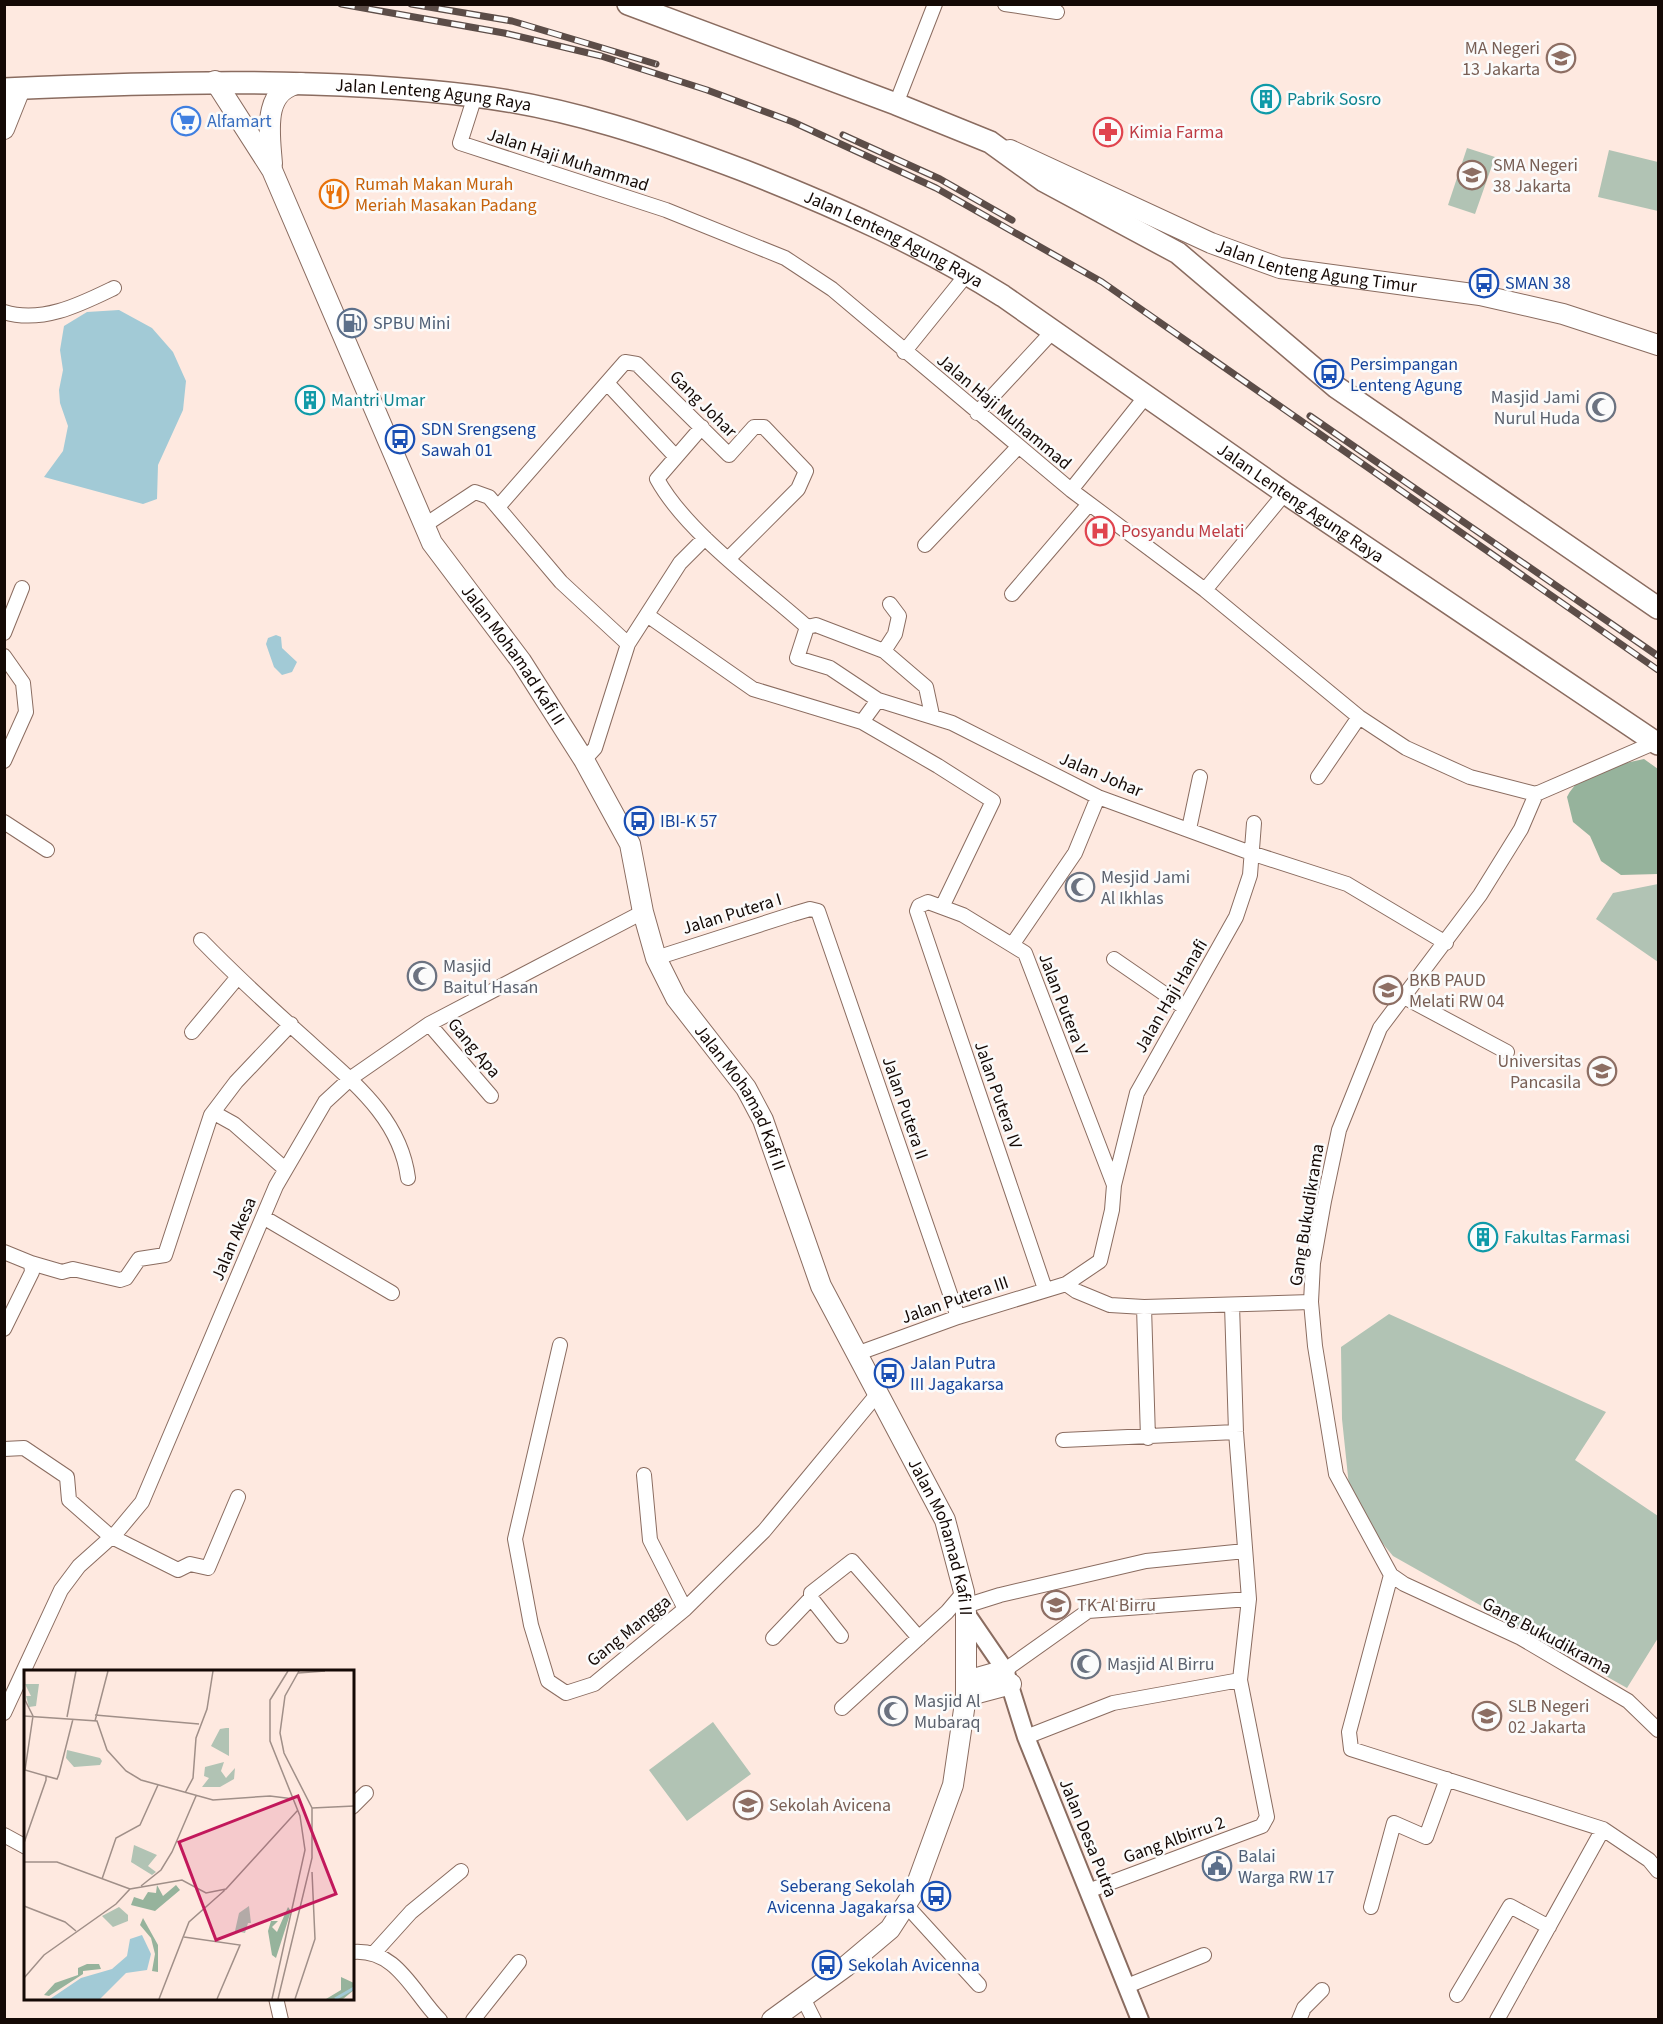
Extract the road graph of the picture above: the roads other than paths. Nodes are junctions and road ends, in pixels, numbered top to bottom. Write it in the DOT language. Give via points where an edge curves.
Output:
graph roads {
  1 [pos="628,4"];
  2 [pos="935,4"];
  3 [pos="1005,4"];
  4 [pos="1058,12"];
  5 [pos="214,81"];
  6 [pos="301,83"];
  7 [pos="12,89"];
  8 [pos="475,96"];
  9 [pos="896,104"];
  10 [pos="4,129"];
  11 [pos="990,142"];
  12 [pos="272,170"];
  13 [pos="967,274"];
  14 [pos="114,288"];
  15 [pos="4,312"];
  16 [pos="1053,331"];
  17 [pos="1659,345"];
  18 [pos="904,352"];
  19 [pos="607,383"];
  20 [pos="1146,396"];
  21 [pos="977,413"];
  22 [pos="702,427"];
  23 [pos="1018,447"];
  24 [pos="675,456"];
  25 [pos="1071,490"];
  26 [pos="1285,493"];
  27 [pos="1089,504"];
  28 [pos="498,507"];
  29 [pos="425,525"];
  30 [pos="705,538"];
  31 [pos="925,545"];
  32 [pos="729,558"];
  33 [pos="22,588"];
  34 [pos="1205,590"];
  35 [pos="1012,594"];
  36 [pos="890,603"];
  37 [pos="1659,608"];
  38 [pos="647,615"];
  39 [pos="807,627"];
  40 [pos="4,633"];
  41 [pos="628,644"];
  42 [pos="884,651"];
  43 [pos="4,656"];
  44 [pos="878,700"];
  45 [pos="932,715"];
  46 [pos="1359,717"];
  47 [pos="862,722"];
  48 [pos="1657,743"];
  49 [pos="584,760"];
  50 [pos="4,761"];
  51 [pos="1200,777"];
  52 [pos="1318,777"];
  53 [pos="1536,794"];
  54 [pos="1098,797"];
  55 [pos="4,822"];
  56 [pos="1254,823"];
  57 [pos="1189,829"];
  58 [pos="47,850"];
  59 [pos="1251,853"];
  60 [pos="942,907"];
  61 [pos="818,911"];
  62 [pos="643,912"];
  63 [pos="201,940"];
  64 [pos="1446,943"];
  65 [pos="1012,945"];
  66 [pos="656,958"];
  67 [pos="1114,959"];
  68 [pos="237,978"];
  69 [pos="1404,997"];
  70 [pos="1185,1008"];
  71 [pos="291,1024"];
  72 [pos="429,1024"];
  73 [pos="192,1032"];
  74 [pos="1507,1052"];
  75 [pos="351,1078"];
  76 [pos="491,1096"];
  77 [pos="210,1115"];
  78 [pos="285,1168"];
  79 [pos="408,1178"];
  80 [pos="1114,1185"];
  81 [pos="263,1217"];
  82 [pos="4,1252"];
  83 [pos="31,1263"];
  84 [pos="1065,1284"];
  85 [pos="1045,1289"];
  86 [pos="392,1293"];
  87 [pos="1311,1302"];
  88 [pos="1232,1305"];
  89 [pos="1144,1307"];
  90 [pos="958,1317"];
  91 [pos="4,1329"];
  92 [pos="560,1345"];
  93 [pos="856,1354"];
  94 [pos="879,1392"];
  95 [pos="1236,1432"];
  96 [pos="1148,1437"];
  97 [pos="1063,1440"];
  98 [pos="4,1449"];
  99 [pos="645,1475"];
  100 [pos="238,1497"];
  101 [pos="110,1536"];
  102 [pos="1245,1551"];
  103 [pos="1391,1575"];
  104 [pos="811,1598"];
  105 [pos="1249,1599"];
  106 [pos="965,1604"];
  107 [pos="685,1609"];
  108 [pos="841,1636"];
  109 [pos="773,1638"];
  110 [pos="919,1638"];
  111 [pos="1008,1677"];
  112 [pos="1240,1680"];
  113 [pos="966,1689"];
  114 [pos="842,1708"];
  115 [pos="5,1711"];
  116 [pos="1659,1730"];
  117 [pos="1026,1737"];
  118 [pos="1447,1779"];
  119 [pos="366,1792"];
  120 [pos="354,1805"];
  121 [pos="1603,1829"];
  122 [pos="4,1835"];
  123 [pos="24,1846"];
  124 [pos="462,1871"];
  125 [pos="1659,1871"];
  126 [pos="1089,1891"];
  127 [pos="906,1905"];
  128 [pos="1371,1907"];
  129 [pos="1549,1927"];
  130 [pos="354,1952"];
  131 [pos="374,1953"];
  132 [pos="1204,1955"];
  133 [pos="519,1962"];
  134 [pos="979,1985"];
  135 [pos="1127,1986"];
  136 [pos="1322,1990"];
  137 [pos="1457,1995"];
  138 [pos="803,1998"];
  139 [pos="276,2000"];
  140 [pos="281,2019"];
  141 [pos="440,2019"];
  142 [pos="473,2019"];
  143 [pos="772,2019"];
  144 [pos="814,2019"];
  145 [pos="1140,2019"];
  146 [pos="1299,2019"];
  147 [pos="1497,2019"];
  1 -- 9 [label="main road"];
  2 -- 9 [label="street"];
  3 -- 4 [label="street"];
  5 -- 6 [label="main road, Jalan Lenteng Agung Raya"];
  5 -- 7 [label="main road, Jalan Lenteng Agung Raya"];
  5 -- 12 [label="main road, Jalan Mohamad Kafi II"];
  6 -- 8 [label="main road, Jalan Lenteng Agung Raya"];
  6 -- 12 [label="main road, Jalan Mohamad Kafi II" via="291,84 280,93 268,116"];
  7 -- 10 [label="main road"];
  8 -- 13 [label="main road, Jalan Lenteng Agung Raya" via="584,118 678,146 834,206"];
  8 -- 18 [label="street, Jalan Haji Muhammad" via="460,143 666,210 784,258 832,289"];
  9 -- 11 [label="main road"];
  11 -- 17 [label="main road, Jalan Lenteng Agung Timur" via="1210,243 1280,268 1480,296 1563,314"];
  11 -- 37 [label="main road" via="1044,181 1178,253 1336,387"];
  12 -- 29 [label="main road, Jalan Mohamad Kafi II"];
  13 -- 16 [label="main road, Jalan Lenteng Agung Raya"];
  13 -- 18 [label="street"];
  14 -- 15 [label="street" via="54,312 28,316"];
  16 -- 20 [label="main road, Jalan Lenteng Agung Raya"];
  16 -- 21 [label="street"];
  18 -- 21 [label="street, Jalan Haji Muhammad"];
  19 -- 22 [label="street, Gang Johar" via="625,362 637,364"];
  19 -- 24 [label="street"];
  19 -- 28 [label="street, Gang Johar"];
  20 -- 25 [label="street"];
  20 -- 26 [label="main road, Jalan Lenteng Agung Raya"];
  21 -- 23 [label="street, Jalan Haji Muhammad"];
  22 -- 24 [label="street"];
  22 -- 32 [label="street, Gang Johar" via="729,454 754,428 764,427 807,471 798,489"];
  23 -- 25 [label="street, Jalan Haji Muhammad"];
  23 -- 31 [label="street"];
  24 -- 30 [label="street" via="657,479 670,502"];
  25 -- 27 [label="street, Jalan Haji Muhammad"];
  26 -- 34 [label="street"];
  26 -- 48 [label="main road, Jalan Lenteng Agung Raya"];
  27 -- 34 [label="street, Jalan Haji Muhammad"];
  27 -- 35 [label="street"];
  28 -- 29 [label="street" via="489,497 475,492"];
  28 -- 41 [label="street" via="561,582"];
  29 -- 49 [label="main road, Jalan Mohamad Kafi II" via="432,543 520,661"];
  30 -- 32 [label="street"];
  30 -- 38 [label="street" via="680,563"];
  32 -- 39 [label="street"];
  33 -- 40 [label="street"];
  34 -- 46 [label="street, Jalan Haji Muhammad"];
  36 -- 42 [label="street" via="899,616 895,634"];
  38 -- 41 [label="street"];
  38 -- 47 [label="street" via="753,689"];
  39 -- 42 [label="street" via="816,625"];
  39 -- 44 [label="street" via="797,658 830,668"];
  41 -- 49 [label="street" via="595,748"];
  42 -- 45 [label="street" via="926,687"];
  43 -- 50 [label="street" via="23,683 26,712"];
  44 -- 45 [label="street"];
  44 -- 47 [label="street"];
  45 -- 54 [label="street, Jalan Johar"];
  46 -- 52 [label="street"];
  46 -- 53 [label="street, Jalan Haji Muhammad" via="1406,748 1470,777"];
  47 -- 60 [label="street" via="993,801"];
  48 -- 53 [label="street"];
  49 -- 62 [label="main road, Jalan Mohamad Kafi II" via="630,844"];
  51 -- 57 [label="street"];
  53 -- 64 [label="street, Gang Bukudikrama" via="1521,829"];
  54 -- 57 [label="street, Jalan Johar"];
  54 -- 65 [label="street" via="1075,853"];
  55 -- 58 [label="street"];
  56 -- 59 [label="street, Jalan Haji Hanafi"];
  57 -- 59 [label="street, Jalan Johar"];
  59 -- 64 [label="street, Jalan Johar" via="1347,884"];
  59 -- 70 [label="street, Jalan Haji Hanafi" via="1250,875 1236,917"];
  60 -- 65 [label="street, Jalan Putera V"];
  60 -- 85 [label="street, Jalan Putera IV" via="928,902 916,911"];
  61 -- 66 [label="street, Jalan Putera I" via="802,911"];
  61 -- 90 [label="street, Jalan Putera II"];
  62 -- 66 [label="main road, Jalan Mohamad Kafi II"];
  62 -- 72 [label="street, Jalan Akesa"];
  63 -- 68 [label="street"];
  64 -- 69 [label="street, Gang Bukudikrama"];
  65 -- 80 [label="street, Jalan Putera V" via="1025,953"];
  66 -- 93 [label="main road, Jalan Mohamad Kafi II" via="676,998 746,1088 763,1120 809,1257"];
  67 -- 70 [label="street"];
  68 -- 71 [label="street"];
  68 -- 73 [label="street"];
  69 -- 74 [label="street"];
  69 -- 87 [label="street, Gang Bukudikrama" via="1380,1028 1339,1130 1315,1253"];
  70 -- 80 [label="street, Jalan Haji Hanafi" via="1137,1093"];
  71 -- 75 [label="street"];
  71 -- 77 [label="street"];
  72 -- 75 [label="street, Jalan Akesa"];
  72 -- 76 [label="street, Gang Apa"];
  75 -- 78 [label="street, Jalan Akesa" via="325,1102"];
  75 -- 79 [label="street" via="369,1095 405,1156"];
  77 -- 78 [label="street" via="216,1113 234,1124"];
  77 -- 83 [label="street" via="165,1255 139,1259 126,1278 120,1280 74,1269 62,1272"];
  78 -- 81 [label="street, Jalan Akesa"];
  80 -- 84 [label="street, Jalan Putera III" via="1100,1262"];
  81 -- 86 [label="street"];
  81 -- 101 [label="street, Jalan Akesa" via="142,1502"];
  82 -- 83 [label="street"];
  83 -- 91 [label="street" via="32,1272"];
  84 -- 85 [label="street, Jalan Putera III"];
  84 -- 89 [label="street" via="1110,1305"];
  85 -- 90 [label="street, Jalan Putera III"];
  87 -- 88 [label="street"];
  87 -- 103 [label="street, Gang Bukudikrama" via="1336,1474"];
  88 -- 89 [label="street"];
  88 -- 95 [label="street"];
  89 -- 96 [label="street"];
  90 -- 93 [label="street, Jalan Putera III"];
  92 -- 107 [label="street, Gang Mangga" via="515,1539 531,1625 548,1681 566,1693 594,1684"];
  93 -- 94 [label="main road, Jalan Mohamad Kafi II"];
  94 -- 106 [label="main road, Jalan Mohamad Kafi II" via="945,1520"];
  94 -- 107 [label="street, Gang Mangga" via="764,1531"];
  95 -- 96 [label="street"];
  95 -- 102 [label="street"];
  96 -- 97 [label="street"];
  98 -- 101 [label="street" via="24,1448 67,1477 69,1500"];
  99 -- 107 [label="street" via="650,1540"];
  100 -- 101 [label="street" via="208,1568 190,1564 178,1570"];
  101 -- 115 [label="street, Jalan Akesa" via="61,1590"];
  102 -- 105 [label="street"];
  102 -- 106 [label="street" via="1146,1561"];
  103 -- 116 [label="street, Gang Bukudikrama" via="1521,1638 1628,1701"];
  103 -- 118 [label="street" via="1349,1732 1351,1749"];
  104 -- 108 [label="street"];
  104 -- 109 [label="street"];
  104 -- 110 [label="street" via="814,1589 849,1561 854,1562"];
  105 -- 111 [label="street" via="1088,1611"];
  105 -- 112 [label="street"];
  106 -- 110 [label="street"];
  106 -- 111 [label="street, Jalan Desa Putra"];
  106 -- 113 [label="main road, Jalan Mohamad Kafi II"];
  110 -- 114 [label="street"];
  111 -- 113 [label="main road"];
  111 -- 117 [label="street, Jalan Desa Putra"];
  112 -- 117 [label="street" via="1113,1703"];
  112 -- 126 [label="street, Gang Albirru 2" via="1267,1817 1262,1827"];
  113 -- 127 [label="main road, Jalan Mohamad Kafi II" via="953,1785"];
  117 -- 126 [label="street, Jalan Desa Putra"];
  118 -- 121 [label="street"];
  118 -- 128 [label="street" via="1426,1837 1394,1823"];
  119 -- 120 [label="street"];
  121 -- 125 [label="street"];
  121 -- 129 [label="street"];
  122 -- 123 [label="street"];
  124 -- 131 [label="street" via="411,1912"];
  126 -- 135 [label="street, Jalan Desa Putra"];
  127 -- 134 [label="street"];
  127 -- 138 [label="main road, Jalan Mohamad Kafi II" via="890,1929"];
  129 -- 137 [label="street" via="1510,1906"];
  129 -- 147 [label="street"];
  130 -- 131 [label="street"];
  131 -- 141 [label="street" via="398,1967"];
  132 -- 135 [label="street"];
  133 -- 142 [label="street"];
  135 -- 145 [label="street, Jalan Desa Putra"];
  136 -- 146 [label="street"];
  138 -- 143 [label="main road, Jalan Mohamad Kafi II"];
  138 -- 144 [label="street"];
  139 -- 140 [label="street"];
}
